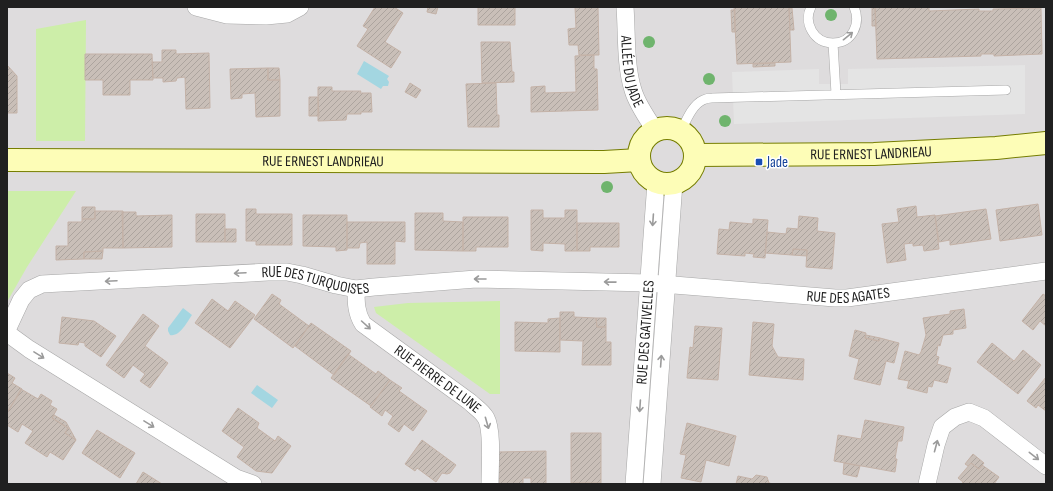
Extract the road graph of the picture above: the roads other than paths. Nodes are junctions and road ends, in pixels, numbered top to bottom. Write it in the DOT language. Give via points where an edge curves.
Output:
graph roads {
  1 [pos="196,7"];
  2 [pos="300,7"];
  3 [pos="625,7"];
  4 [pos="811,7"];
  5 [pos="854,7"];
  6 [pos="833,43"];
  7 [pos="1006,90"];
  8 [pos="836,94"];
  9 [pos="655,130"];
  10 [pos="681,131"];
  11 [pos="1046,143"];
  12 [pos="696,155"];
  13 [pos="7,160"];
  14 [pos="639,160"];
  15 [pos="665,182"];
  16 [pos="1046,271"];
  17 [pos="648,283"];
  18 [pos="667,284"];
  19 [pos="356,289"];
  20 [pos="7,331"];
  21 [pos="1046,466"];
  22 [pos="253,484"];
  23 [pos="490,484"];
  24 [pos="634,484"];
  25 [pos="652,484"];
  26 [pos="927,484"];
  1 -- 2 [label="street" via="227,15 266,16 287,14"];
  3 -- 9 [label="street, ALLÉE DU JADE" via="629,74 641,108"];
  4 -- 6 [label="lane" via="808,18 813,33 826,42"];
  6 -- 5 [label="lane, one-way" via="849,37 854,30 857,23"];
  6 -- 8 [label="lane"];
  7 -- 8 [label="lane"];
  8 -- 10 [label="lane" via="703,100 695,106"];
  9 -- 10 [label="street" via="664,127"];
  9 -- 14 [label="street" via="642,142"];
  10 -- 12 [label="street" via="689,137"];
  11 -- 12 [label="street, RUE ERNEST LANDRIEAU" via="874,154"];
  12 -- 15 [label="street" via="690,173 683,179"];
  13 -- 14 [label="street, RUE ERNEST LANDRIEAU"];
  14 -- 15 [label="street" via="648,176"];
  15 -- 17 [label="street, RUE DES GATIVELLES, one-way"];
  15 -- 18 [label="street, RUE DES GATIVELLES"];
  16 -- 18 [label="street, RUE DES AGATES" via="847,298"];
  17 -- 18 [label="street, RUE DES AGATES"];
  17 -- 19 [label="street, RUE DES TURQUOISES, one-way" via="476,279"];
  17 -- 24 [label="street, RUE DES GATIVELLES, one-way"];
  25 -- 18 [label="street, RUE DES GATIVELLES, one-way"];
  19 -- 20 [label="street, RUE DES TURQUOISES, one-way" via="281,272 42,284 29,290 21,300"];
  19 -- 23 [label="street, RUE PIERRE DE LUNE, one-way" via="358,316 363,324 470,402 486,418 490,432"];
  20 -- 22 [label="street, RUE DES TURQUOISES, one-way" via="29,349 236,478"];
  26 -- 21 [label="street, one-way" via="942,426 955,417 969,412 984,418"];
}
